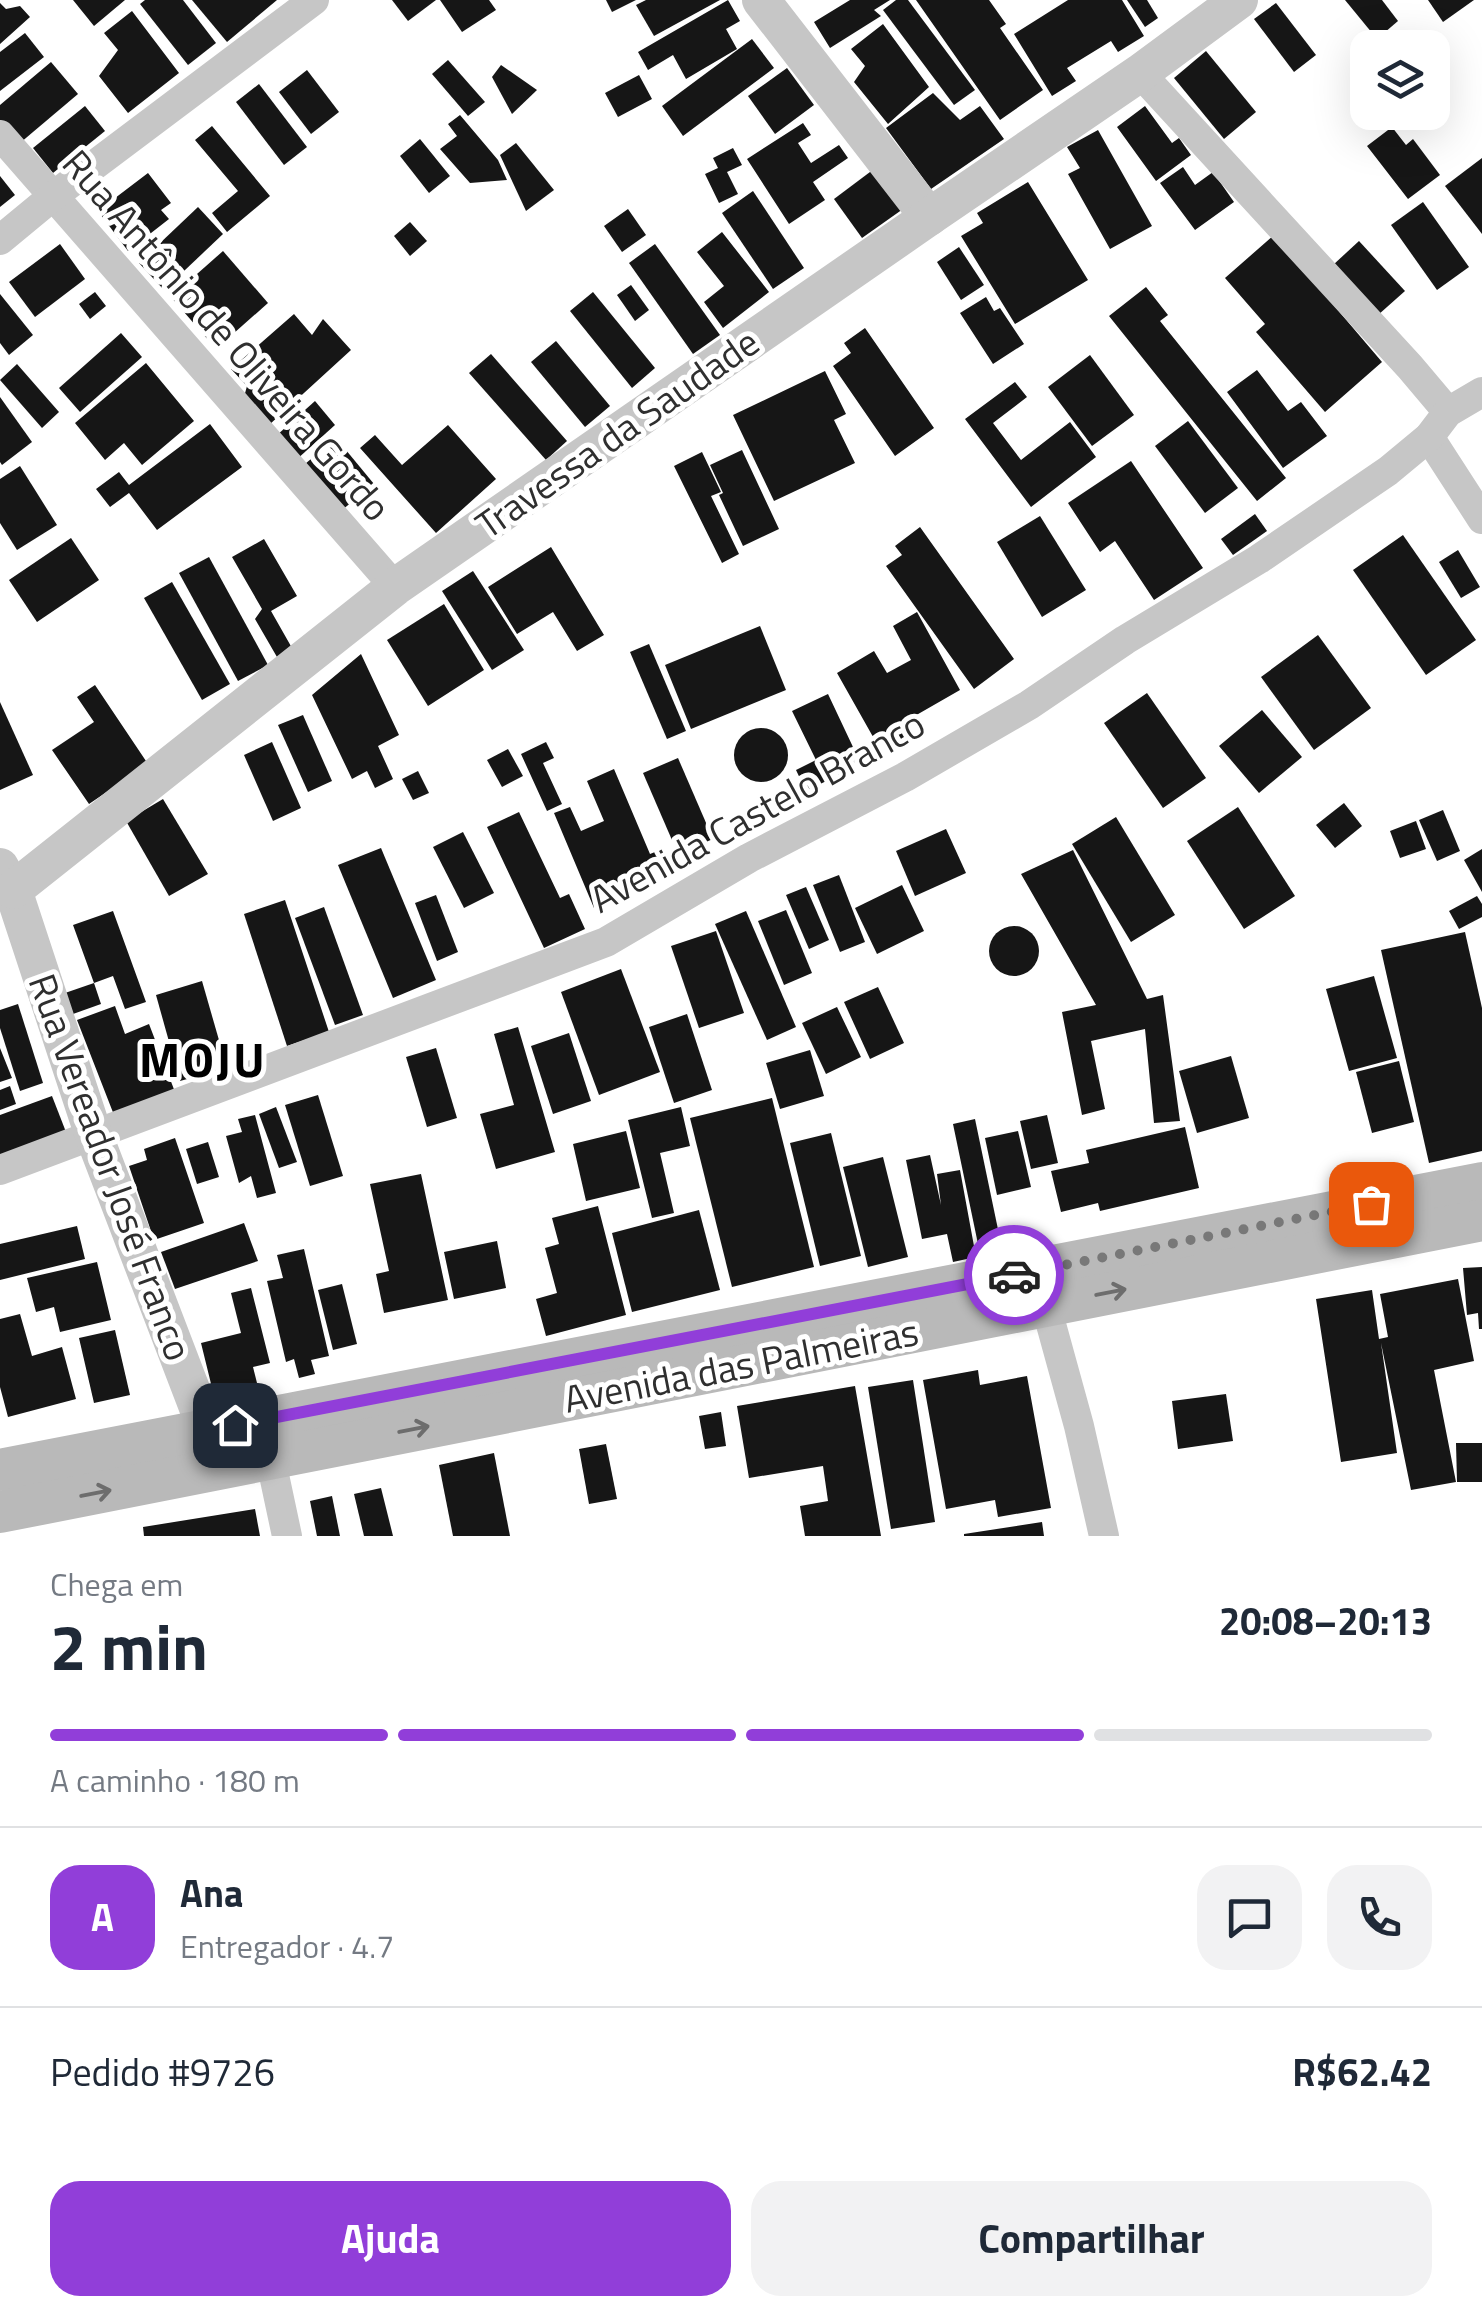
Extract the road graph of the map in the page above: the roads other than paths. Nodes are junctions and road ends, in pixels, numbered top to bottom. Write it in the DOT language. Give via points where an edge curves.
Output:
graph roads {
  1 [pos="314,0"];
  2 [pos="761,0"];
  3 [pos="1240,0"];
  4 [pos="1140,74"];
  5 [pos="0,135"];
  6 [pos="52,196"];
  7 [pos="928,217"];
  8 [pos="0,240"];
  9 [pos="1482,365"];
  10 [pos="1467,401"];
  11 [pos="1429,437"];
  12 [pos="1482,518"];
  13 [pos="395,587"];
  14 [pos="7,879"];
  15 [pos="94,1136"];
  16 [pos="0,1170"];
  17 [pos="1482,1183"];
  18 [pos="1482,1220"];
  19 [pos="1041,1288"];
  20 [pos="266,1439"];
  21 [pos="212,1450"];
  22 [pos="0,1470"];
  23 [pos="0,1512"];
  24 [pos="287,1536"];
  25 [pos="1104,1536"];
  1 -- 6 [label="street"];
  2 -- 7 [label="street"];
  3 -- 4 [label="street, Travessa da Saudade"];
  4 -- 7 [label="street, Travessa da Saudade"];
  4 -- 10 [label="street" via="1410,367"];
  5 -- 6 [label="street, Rua Antônio de Oliveira Gordo"];
  6 -- 8 [label="street"];
  6 -- 13 [label="street, Rua Antônio de Oliveira Gordo"];
  7 -- 13 [label="street, Travessa da Saudade"];
  9 -- 10 [label="street, Avenida Castelo Branco"];
  10 -- 11 [label="street, Avenida Castelo Branco"];
  11 -- 12 [label="street"];
  11 -- 15 [label="street, Avenida Castelo Branco" via="1388,472 1029,705 606,942"];
  13 -- 14 [label="street, Travessa da Saudade"];
  14 -- 15 [label="street, Rua Vereador José Franco"];
  15 -- 16 [label="street, Avenida Castelo Branco"];
  15 -- 21 [label="street, Rua Vereador José Franco"];
  17 -- 19 [label="main road, Avenida das Palmeiras"];
  19 -- 18 [label="main road, Avenida das Palmeiras, one-way"];
  19 -- 20 [label="main road, Avenida das Palmeiras"];
  19 -- 25 [label="street"];
  20 -- 21 [label="main road, Avenida das Palmeiras"];
  20 -- 24 [label="street"];
  21 -- 22 [label="main road, Avenida das Palmeiras"];
  23 -- 21 [label="main road, Avenida das Palmeiras, one-way"];
}
